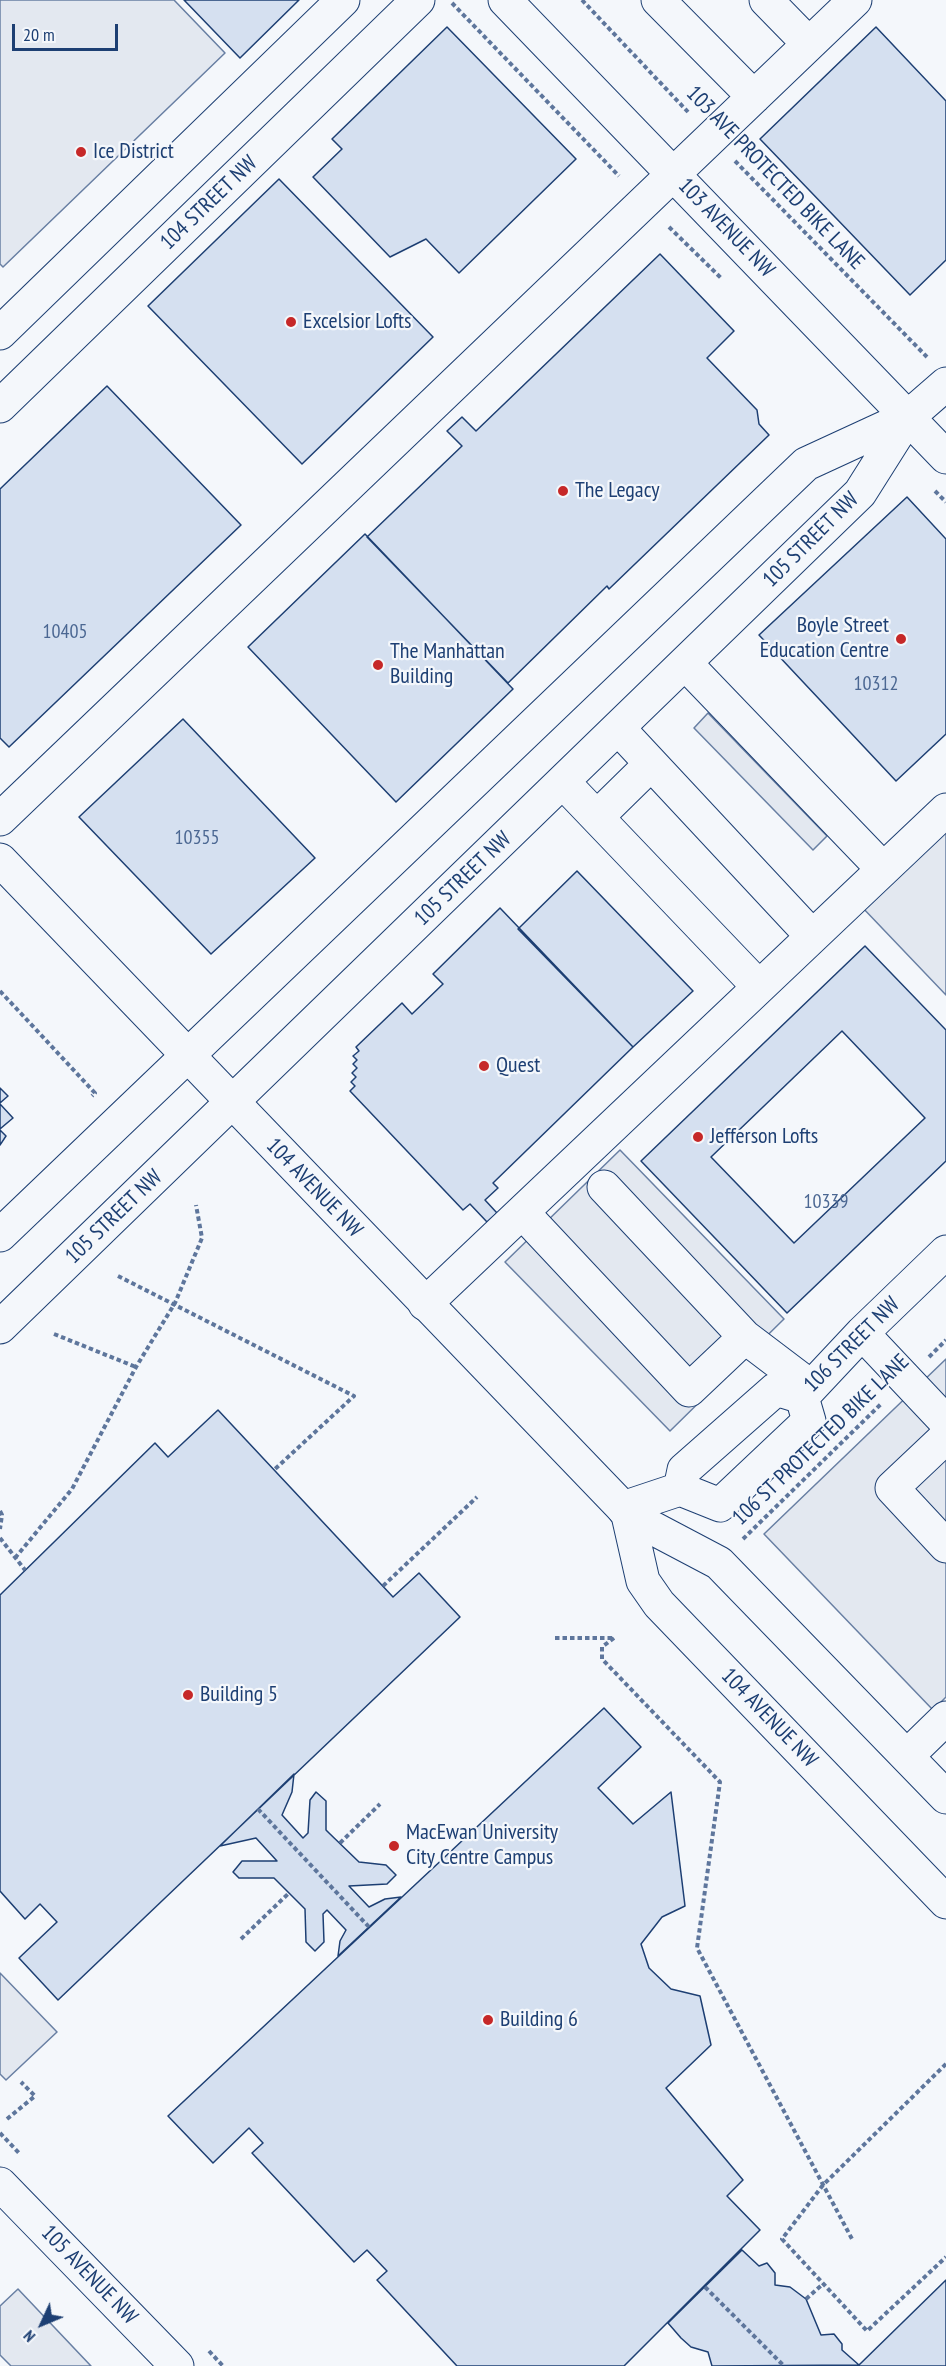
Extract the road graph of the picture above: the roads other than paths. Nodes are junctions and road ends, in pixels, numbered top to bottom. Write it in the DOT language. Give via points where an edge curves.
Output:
graph roads {
  1 [pos="343,0"];
  2 [pos="418,0"];
  3 [pos="505,0"];
  4 [pos="658,0"];
  5 [pos="766,0"];
  6 [pos="855,0"];
  7 [pos="809,44"];
  8 [pos="754,97"];
  9 [pos="674,175"];
  10 [pos="0,333"];
  11 [pos="938,372"];
  12 [pos="0,405"];
  13 [pos="908,417"];
  14 [pos="946,457"];
  15 [pos="685,663"];
  16 [pos="618,728"];
  17 [pos="651,764"];
  18 [pos="563,782"];
  19 [pos="946,810"];
  20 [pos="597,817"];
  21 [pos="0,819"];
  22 [pos="0,860"];
  23 [pos="883,869"];
  24 [pos="812,936"];
  25 [pos="759,987"];
  26 [pos="186,1055"];
  27 [pos="232,1103"];
  28 [pos="604,1187"];
  29 [pos="522,1212"];
  30 [pos="0,1235"];
  31 [pos="946,1252"];
  32 [pos="425,1304"];
  33 [pos="0,1327"];
  34 [pos="862,1333"];
  35 [pos="745,1337"];
  36 [pos="806,1392"];
  37 [pos="946,1422"];
  38 [pos="946,1437"];
  39 [pos="680,1490"];
  40 [pos="625,1511"];
  41 [pos="946,1545"];
  42 [pos="946,1718"];
  43 [pos="907,1756"];
  44 [pos="946,1797"];
  45 [pos="946,1902"];
  46 [pos="0,2184"];
  47 [pos="177,2366"];
  1 -- 10 [label="street"];
  2 -- 12 [label="street, 104 STREET NW"];
  3 -- 9 [label="street, 103 AVENUE NW"];
  4 -- 8 [label="street"];
  5 -- 7 [label="street"];
  6 -- 7 [label="street"];
  7 -- 8 [label="street"];
  8 -- 9 [label="street"];
  9 -- 13 [label="street, 103 AVENUE NW"];
  9 -- 21 [label="street"];
  11 -- 13 [label="street, 105 STREET NW"];
  13 -- 14 [label="street, 103 AVENUE NW"];
  13 -- 15 [label="street, 105 STREET NW" via="860,493"];
  13 -- 26 [label="street, 105 STREET NW" via="806,464"];
  15 -- 16 [label="street, 105 STREET NW"];
  15 -- 23 [label="street"];
  16 -- 17 [label="street"];
  16 -- 18 [label="street, 105 STREET NW"];
  17 -- 20 [label="street"];
  17 -- 24 [label="street"];
  18 -- 20 [label="street"];
  18 -- 27 [label="street, 105 STREET NW"];
  19 -- 23 [label="street"];
  20 -- 25 [label="street"];
  22 -- 26 [label="street, 104 AVENUE NW"];
  23 -- 24 [label="street"];
  24 -- 25 [label="street"];
  25 -- 29 [label="street"];
  26 -- 27 [label="street, 104 AVENUE NW"];
  26 -- 30 [label="street, 105 STREET NW"];
  27 -- 32 [label="street, 104 AVENUE NW"];
  27 -- 33 [label="street, 105 STREET NW"];
  28 -- 35 [label="street"];
  29 -- 32 [label="street"];
  29 -- 35 [label="street" via="689,1390"];
  31 -- 34 [label="street, 106 STREET NW"];
  32 -- 40 [label="street, 104 AVENUE NW"];
  34 -- 36 [label="street, 106 STREET NW"];
  34 -- 37 [label="street"];
  35 -- 36 [label="street"];
  36 -- 39 [label="street, 106 STREET NW" via="776,1389 684,1470"];
  36 -- 39 [label="street" via="809,1421 720,1505"];
  38 -- 41 [label="street" via="892,1488"];
  39 -- 40 [label="street"];
  40 -- 43 [label="street, 104 AVENUE NW" via="719,1563"];
  40 -- 45 [label="street, 104 AVENUE NW" via="643,1581 659,1604"];
  42 -- 43 [label="street"];
  43 -- 44 [label="street, 104 AVENUE NW"];
  46 -- 47 [label="street, 105 AVENUE NW"];
}
